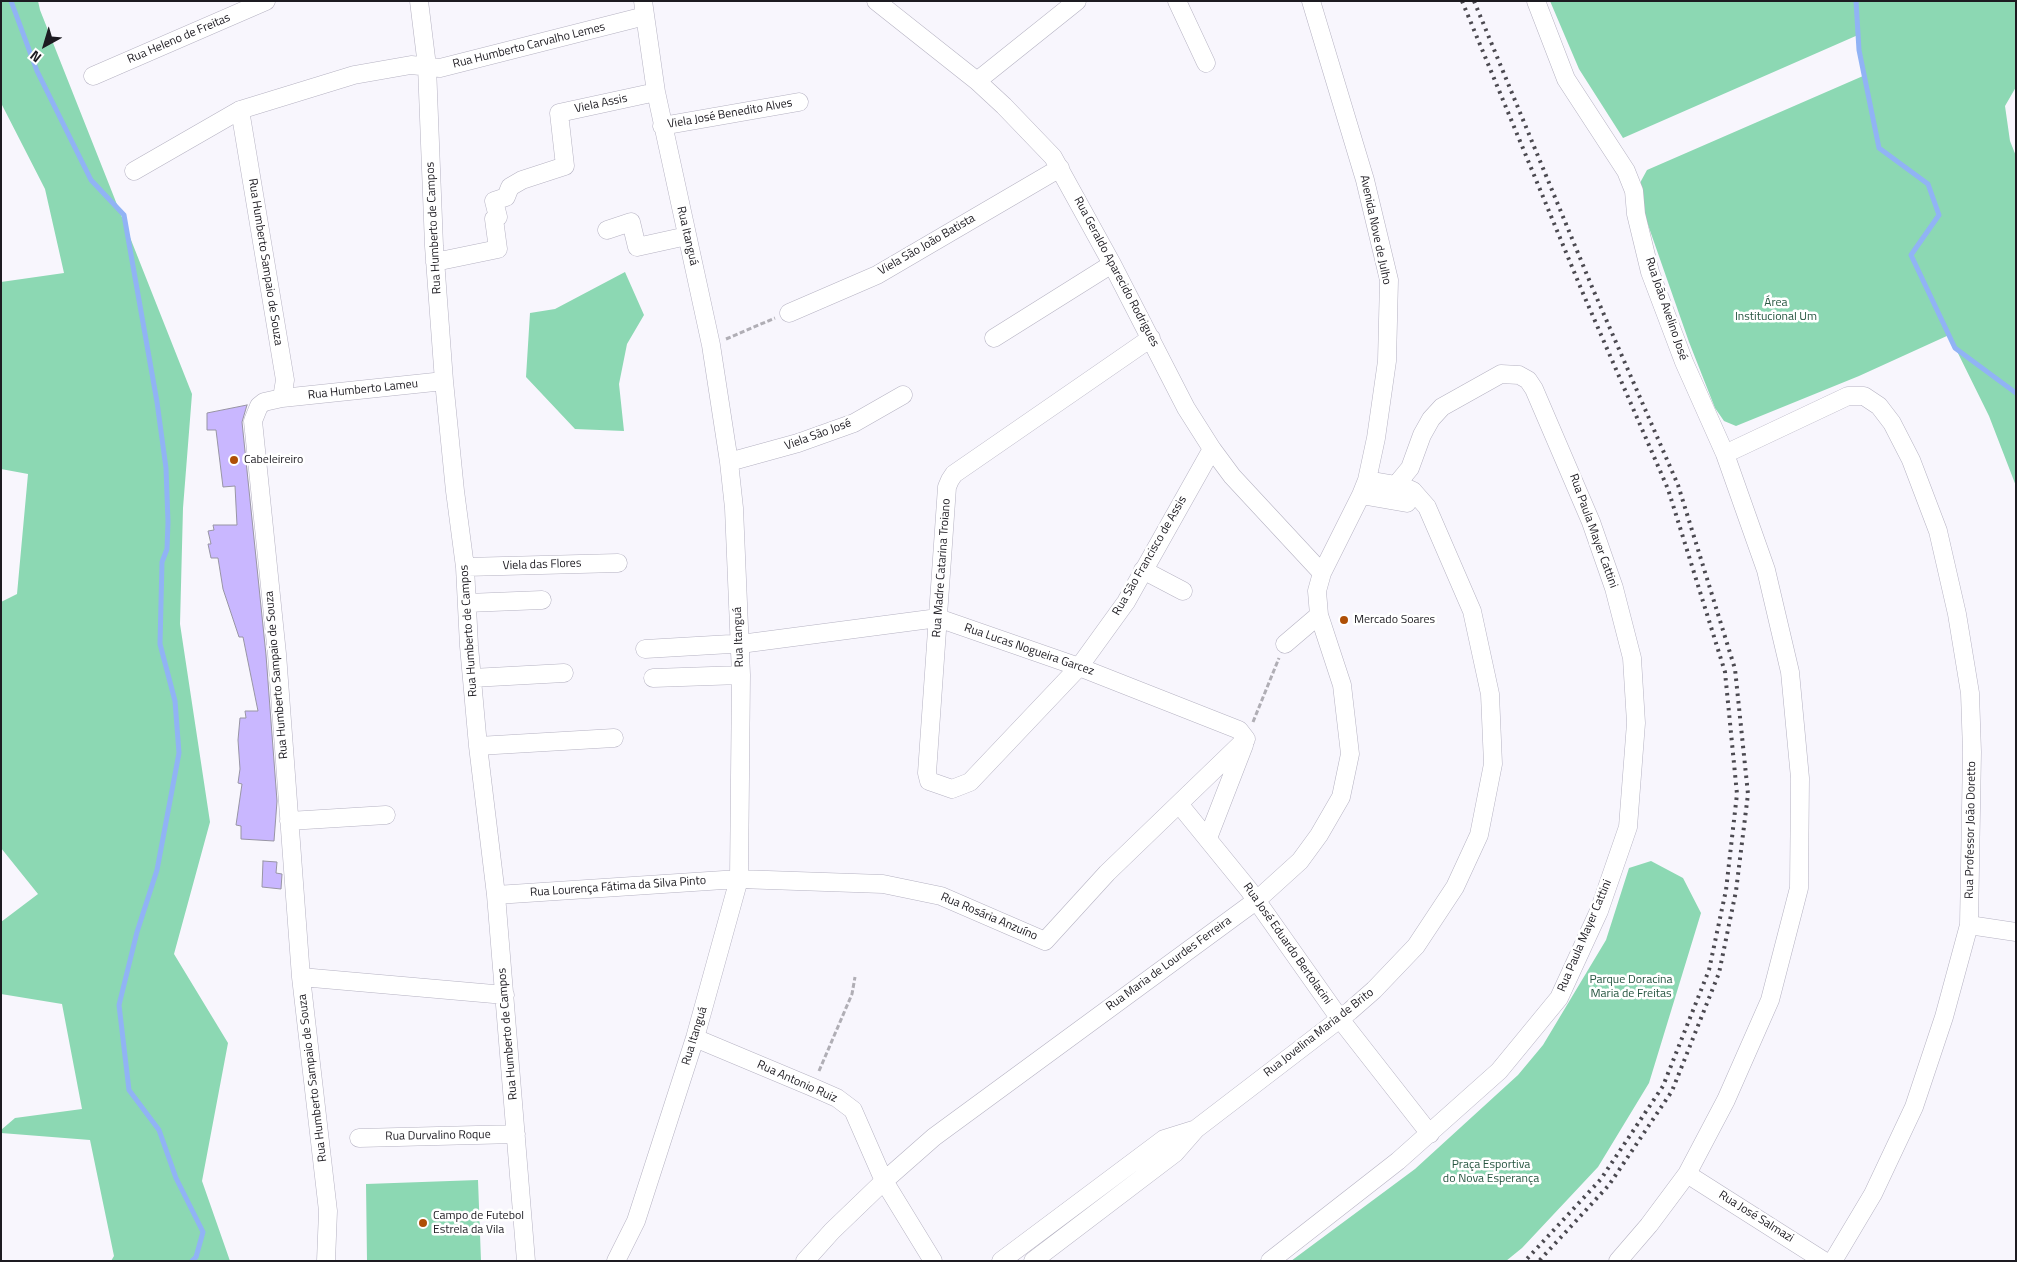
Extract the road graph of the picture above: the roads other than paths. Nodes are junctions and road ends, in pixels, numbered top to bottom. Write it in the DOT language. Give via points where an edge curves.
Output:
graph roads {
  1 [pos="266,1"];
  2 [pos="419,1"];
  3 [pos="876,1"];
  4 [pos="1077,1"];
  5 [pos="1177,1"];
  6 [pos="1311,1"];
  7 [pos="1536,1"];
  8 [pos="644,9"];
  9 [pos="1206,63"];
  10 [pos="426,66"];
  11 [pos="92,76"];
  12 [pos="978,81"];
  13 [pos="656,92"];
  14 [pos="799,102"];
  15 [pos="240,110"];
  16 [pos="662,126"];
  17 [pos="1060,168"];
  18 [pos="134,171"];
  19 [pos="607,230"];
  20 [pos="687,236"];
  21 [pos="435,262"];
  22 [pos="1112,264"];
  23 [pos="789,313"];
  24 [pos="994,338"];
  25 [pos="1151,338"];
  26 [pos="444,381"];
  27 [pos="903,395"];
  28 [pos="282,398"];
  29 [pos="1212,448"];
  30 [pos="1418,448"];
  31 [pos="1725,454"];
  32 [pos="730,462"];
  33 [pos="1396,485"];
  34 [pos="1364,488"];
  35 [pos="1404,502"];
  36 [pos="1427,507"];
  37 [pos="1438,530"];
  38 [pos="618,562"];
  39 [pos="465,567"];
  40 [pos="1143,570"];
  41 [pos="1322,573"];
  42 [pos="1183,591"];
  43 [pos="542,600"];
  44 [pos="467,604"];
  45 [pos="1319,615"];
  46 [pos="938,618"];
  47 [pos="740,642"];
  48 [pos="1285,644"];
  49 [pos="645,650"];
  50 [pos="1078,667"];
  51 [pos="564,673"];
  52 [pos="741,674"];
  53 [pos="472,678"];
  54 [pos="652,678"];
  55 [pos="614,738"];
  56 [pos="1246,740"];
  57 [pos="478,746"];
  58 [pos="929,781"];
  59 [pos="1179,804"];
  60 [pos="386,815"];
  61 [pos="288,821"];
  62 [pos="1208,838"];
  63 [pos="739,878"];
  64 [pos="496,895"];
  65 [pos="1257,900"];
  66 [pos="1969,925"];
  67 [pos="2016,932"];
  68 [pos="301,977"];
  69 [pos="505,995"];
  70 [pos="1340,1018"];
  71 [pos="696,1038"];
  72 [pos="1196,1129"];
  73 [pos="516,1134"];
  74 [pos="1430,1134"];
  75 [pos="360,1138"];
  76 [pos="1687,1174"];
  77 [pos="884,1181"];
  78 [pos="326,1261"];
  79 [pos="526,1261"];
  80 [pos="616,1261"];
  81 [pos="805,1261"];
  82 [pos="932,1261"];
  83 [pos="1001,1261"];
  84 [pos="1032,1261"];
  85 [pos="1270,1261"];
  86 [pos="1618,1261"];
  87 [pos="1824,1261"];
  88 [pos="1833,1261"];
  1 -- 11 [label="street, Rua Heleno de Freitas"];
  2 -- 10 [label="street, Rua Humberto de Campos"];
  3 -- 12 [label="street, Rua Geraldo Aparecido Rodrigues"];
  4 -- 12 [label="street"];
  5 -- 9 [label="street"];
  6 -- 34 [label="street, Avenida Nove de Julho" via="1366,180 1389,280 1387,361 1376,438"];
  7 -- 31 [label="street, Rua João Avelino José" via="1566,79 1626,171 1634,191 1650,272 1684,362"];
  8 -- 10 [label="street, Rua Humberto Carvalho Lemes" via="440,68"];
  8 -- 13 [label="street, Rua Itanguá"];
  10 -- 15 [label="street, Rua Humberto Carvalho Lemes" via="411,64 354,75"];
  10 -- 21 [label="street, Rua Humberto de Campos"];
  12 -- 17 [label="street, Rua Geraldo Aparecido Rodrigues"];
  13 -- 16 [label="street, Rua Itanguá"];
  13 -- 21 [label="street, Viela Assis" via="559,113 565,166 522,180 510,187 506,197 494,201 498,217 494,219 498,249"];
  14 -- 16 [label="street, Viela José Benedito Alves"];
  15 -- 18 [label="street, Rua Humberto Carvalho Lemes"];
  15 -- 28 [label="street, Rua Humberto Sampaio de Souza" via="285,380"];
  16 -- 20 [label="street, Rua Itanguá"];
  17 -- 22 [label="street, Rua Geraldo Aparecido Rodrigues"];
  17 -- 23 [label="street, Viela São João Batista" via="877,275"];
  19 -- 20 [label="street" via="631,222 637,247"];
  20 -- 32 [label="street, Rua Itanguá" via="711,345"];
  21 -- 26 [label="street, Rua Humberto de Campos"];
  22 -- 24 [label="street"];
  22 -- 25 [label="street, Rua Geraldo Aparecido Rodrigues"];
  25 -- 29 [label="street, Rua Geraldo Aparecido Rodrigues" via="1186,408"];
  25 -- 46 [label="street, Rua Madre Catarina Troiano" via="954,474 947,487"];
  26 -- 28 [label="street, Rua Humberto Lameu"];
  26 -- 39 [label="street, Rua Humberto de Campos"];
  27 -- 32 [label="street, Viela São José" via="854,423"];
  28 -- 61 [label="street, Rua Humberto Sampaio de Souza" via="264,402 253,421 277,654"];
  29 -- 40 [label="street, Rua São Francisco de Assis"];
  29 -- 41 [label="street, Rua Geraldo Aparecido Rodrigues" via="1232,476"];
  30 -- 33 [label="street, Rua Paula Mayer Cattini" via="1410,468"];
  30 -- 36 [label="street, Rua Paula Mayer Cattini" via="1416,469"];
  30 -- 74 [label="street, Rua Paula Mayer Cattini" via="1431,419 1442,407 1474,387 1501,374 1519,375 1528,380 1564,454 1614,588 1632,658 1636,723 1628,827 1599,911 1559,998 1499,1071"];
  31 -- 66 [label="street, Rua Professor João Doretto" via="1848,396 1864,396 1879,406 1892,423 1911,460 1938,531 1957,614 1970,693"];
  31 -- 76 [label="street, Rua João Avelino José" via="1766,570 1790,672 1800,778 1799,888 1770,1000 1726,1100"];
  32 -- 47 [label="street, Rua Itanguá"];
  33 -- 34 [label="street, Rua Jovelina Maria de Brito"];
  33 -- 35 [label="street" via="1396,495"];
  33 -- 36 [label="street, Rua Jovelina Maria de Brito" via="1413,491"];
  34 -- 35 [label="street, Rua Jovelina Maria de Brito"];
  34 -- 41 [label="street, Avenida Nove de Julho"];
  35 -- 37 [label="street, Rua Jovelina Maria de Brito" via="1424,515"];
  36 -- 37 [label="street, Rua Jovelina Maria de Brito"];
  37 -- 70 [label="street, Rua Jovelina Maria de Brito" via="1472,611 1490,694 1493,764 1481,826 1455,887 1416,946 1374,990"];
  38 -- 39 [label="street, Viela das Flores"];
  39 -- 44 [label="street, Rua Humberto de Campos"];
  40 -- 42 [label="street"];
  40 -- 50 [label="street, Rua São Francisco de Assis" via="1126,602"];
  41 -- 45 [label="street, Rua Maria de Lourdes Ferreira" via="1317,591"];
  43 -- 44 [label="street"];
  44 -- 53 [label="street, Rua Humberto de Campos"];
  45 -- 48 [label="street"];
  45 -- 65 [label="street, Rua Maria de Lourdes Ferreira" via="1342,685 1350,754 1341,797 1320,835 1300,861"];
  46 -- 47 [label="street, Rua Lucas Nogueira Garcez"];
  46 -- 50 [label="street, Rua Lucas Nogueira Garcez"];
  46 -- 58 [label="street, Rua Madre Catarina Troiano" via="926,772"];
  47 -- 49 [label="street, Rua Lucas Nogueira Garcez"];
  47 -- 52 [label="street, Rua Itanguá"];
  50 -- 56 [label="street, Rua Lucas Nogueira Garcez" via="1239,730"];
  50 -- 58 [label="street, Rua São Francisco de Assis" via="970,782 952,789"];
  51 -- 53 [label="street"];
  52 -- 54 [label="street"];
  52 -- 63 [label="street, Rua Itanguá"];
  53 -- 57 [label="street, Rua Humberto de Campos"];
  55 -- 57 [label="street"];
  56 -- 59 [label="street, Rua Rosária Anzuíno"];
  56 -- 62 [label="street"];
  57 -- 64 [label="street, Rua Humberto de Campos"];
  59 -- 62 [label="street, Rua José Eduardo Bertolacini"];
  59 -- 63 [label="street, Rua Rosária Anzuíno" via="1107,873 1045,941 941,896 883,884"];
  60 -- 61 [label="street"];
  61 -- 68 [label="street, Rua Humberto Sampaio de Souza"];
  62 -- 65 [label="street, Rua José Eduardo Bertolacini"];
  63 -- 64 [label="street, Rua Lourença Fátima da Silva Pinto"];
  63 -- 71 [label="street, Rua Itanguá"];
  64 -- 69 [label="street, Rua Humberto de Campos"];
  65 -- 70 [label="street, Rua José Eduardo Bertolacini"];
  65 -- 77 [label="street, Rua Maria de Lourdes Ferreira" via="934,1137"];
  66 -- 67 [label="street"];
  66 -- 88 [label="street, Rua Professor João Doretto" via="1944,1017 1914,1107 1874,1194"];
  68 -- 69 [label="street"];
  68 -- 78 [label="street, Rua Humberto Sampaio de Souza" via="328,1211"];
  69 -- 73 [label="street, Rua Humberto de Campos"];
  70 -- 72 [label="street, Rua Jovelina Maria de Brito"];
  70 -- 74 [label="street, Rua José Eduardo Bertolacini"];
  71 -- 77 [label="street, Rua Antonio Ruiz" via="837,1098 853,1110"];
  71 -- 80 [label="street, Rua Itanguá" via="636,1221"];
  72 -- 83 [label="street, Rua Jovelina Maria de Brito" via="1164,1139"];
  72 -- 84 [label="street, Rua Jovelina Maria de Brito" via="1174,1153"];
  73 -- 75 [label="street, Rua Durvalino Roque"];
  73 -- 79 [label="street, Rua Humberto de Campos"];
  74 -- 85 [label="street, Rua Paula Mayer Cattini"];
  76 -- 86 [label="street, Rua João Avelino José"];
  76 -- 87 [label="street, Rua José Salmazi"];
  77 -- 81 [label="street, Rua Maria de Lourdes Ferreira"];
  77 -- 82 [label="street, Rua Antonio Ruiz"];
}
